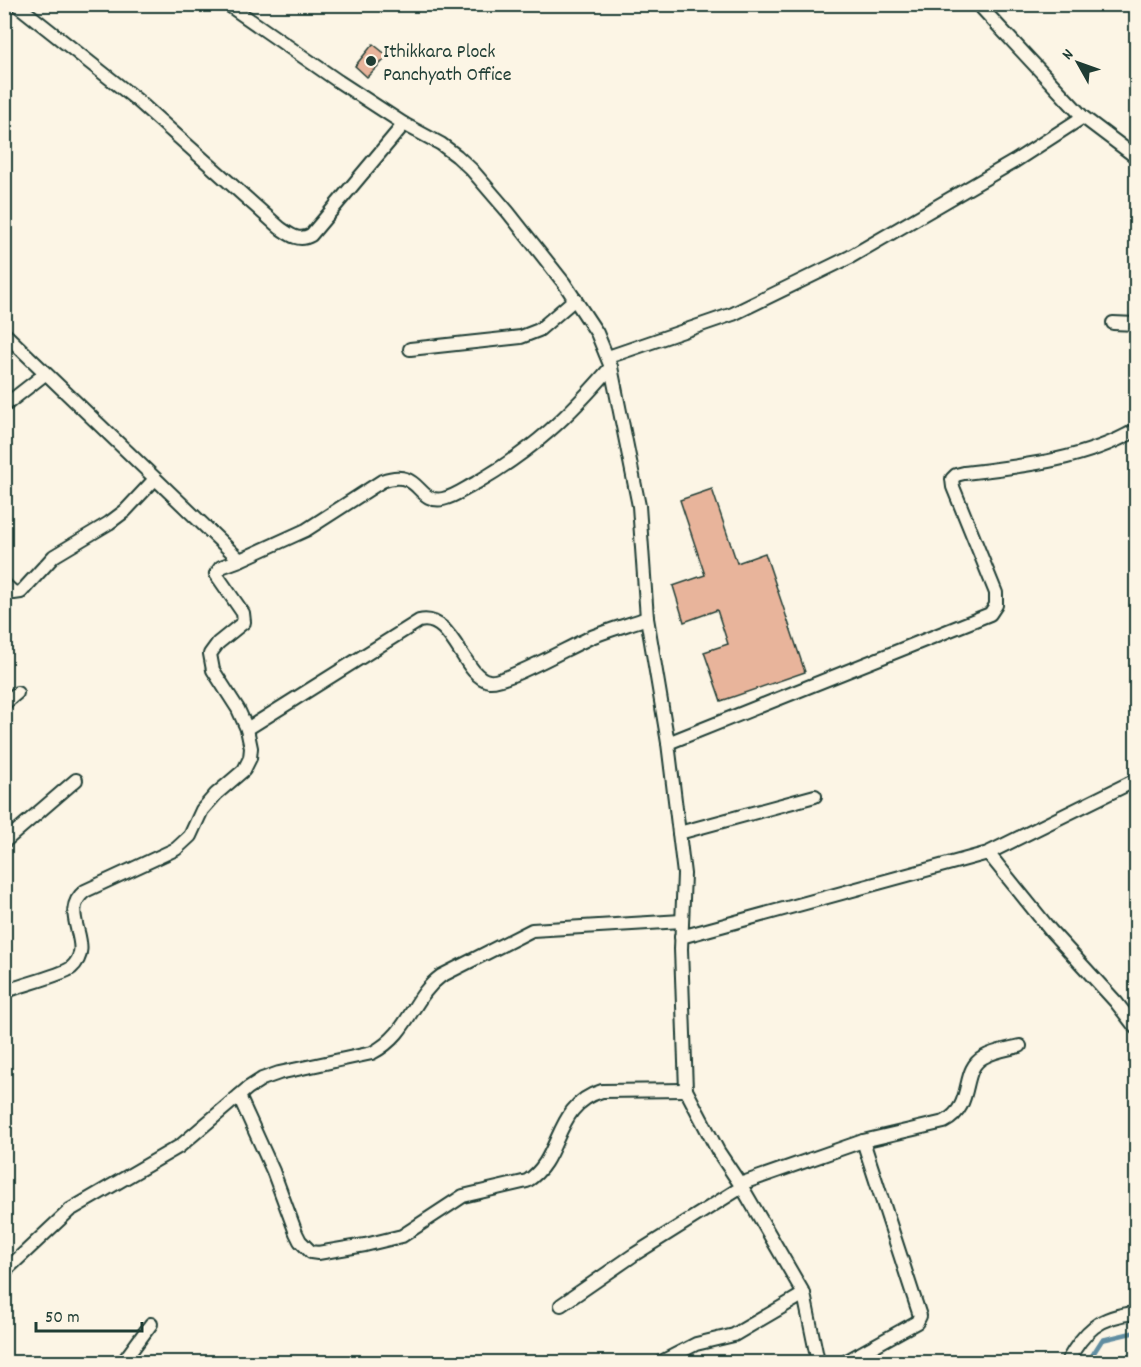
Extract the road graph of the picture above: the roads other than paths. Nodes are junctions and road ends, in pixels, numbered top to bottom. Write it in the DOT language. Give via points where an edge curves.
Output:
graph roads {
  1 [pos="16,4"];
  2 [pos="227,4"];
  3 [pos="978,4"];
  4 [pos="1083,117"];
  5 [pos="404,124"];
  6 [pos="1137,157"];
  7 [pos="575,299"];
  8 [pos="1113,323"];
  9 [pos="1137,324"];
  10 [pos="4,333"];
  11 [pos="410,349"];
  12 [pos="610,362"];
  13 [pos="45,374"];
  14 [pos="4,406"];
  15 [pos="1137,429"];
  16 [pos="155,479"];
  17 [pos="240,560"];
  18 [pos="4,584"];
  19 [pos="647,618"];
  20 [pos="18,693"];
  21 [pos="4,704"];
  22 [pos="247,729"];
  23 [pos="668,743"];
  24 [pos="76,780"];
  25 [pos="1135,785"];
  26 [pos="815,796"];
  27 [pos="679,833"];
  28 [pos="4,842"];
  29 [pos="988,853"];
  30 [pos="682,921"];
  31 [pos="681,937"];
  32 [pos="4,992"];
  33 [pos="1137,1028"];
  34 [pos="1020,1046"];
  35 [pos="686,1090"];
  36 [pos="239,1096"];
  37 [pos="863,1141"];
  38 [pos="741,1186"];
  39 [pos="4,1272"];
  40 [pos="804,1294"];
  41 [pos="561,1305"];
  42 [pos="1137,1312"];
  43 [pos="151,1324"];
  44 [pos="123,1362"];
  45 [pos="661,1362"];
  46 [pos="818,1362"];
  47 [pos="845,1362"];
  48 [pos="1067,1362"];
  1 -- 5 [label="street" via="137,100 280,228 297,238 312,235"];
  2 -- 5 [label="street"];
  3 -- 4 [label="street"];
  4 -- 6 [label="street"];
  4 -- 12 [label="street" via="850,257 733,314"];
  5 -- 7 [label="street" via="441,144 471,169"];
  7 -- 11 [label="street" via="539,330 521,337"];
  7 -- 12 [label="street"];
  8 -- 9 [label="street"];
  10 -- 13 [label="street"];
  12 -- 17 [label="street" via="580,403 552,429 498,470 453,495 442,500 431,498 405,477 395,476 306,530"];
  12 -- 19 [label="street" via="639,506"];
  13 -- 14 [label="street"];
  13 -- 16 [label="street"];
  15 -- 23 [label="street" via="1096,450 964,473 952,479 996,593 996,605 990,614"];
  16 -- 17 [label="street"];
  16 -- 18 [label="street" via="117,517 54,556 21,592 14,593"];
  17 -- 22 [label="street" via="221,567 216,574 243,613 244,621 213,649 210,662"];
  19 -- 22 [label="street" via="594,636 510,676 491,681 480,677 450,636 424,620"];
  19 -- 23 [label="street"];
  20 -- 21 [label="street"];
  22 -- 32 [label="street" via="251,748 244,770 202,810 190,836 176,849 77,897 73,911 81,944 73,965"];
  23 -- 27 [label="street"];
  24 -- 28 [label="street"];
  25 -- 29 [label="street"];
  26 -- 27 [label="street"];
  27 -- 30 [label="street" via="684,874"];
  29 -- 31 [label="street"];
  29 -- 33 [label="street"];
  30 -- 31 [label="street"];
  30 -- 36 [label="street" via="532,930 433,982 405,1025 381,1048 262,1078"];
  31 -- 35 [label="street"];
  34 -- 37 [label="street" via="978,1062 969,1076 963,1103 953,1117"];
  35 -- 36 [label="street" via="593,1094 571,1110 535,1177 463,1196 402,1236 318,1253 306,1248 296,1233"];
  35 -- 38 [label="street"];
  36 -- 39 [label="street" via="180,1146 70,1210"];
  37 -- 38 [label="street"];
  37 -- 47 [label="street" via="920,1316 916,1322"];
  38 -- 40 [label="street"];
  38 -- 41 [label="street"];
  40 -- 45 [label="street" via="734,1335 696,1344"];
  40 -- 46 [label="street"];
  42 -- 48 [label="street" via="1115,1317 1086,1332"];
  43 -- 44 [label="street"];
}
